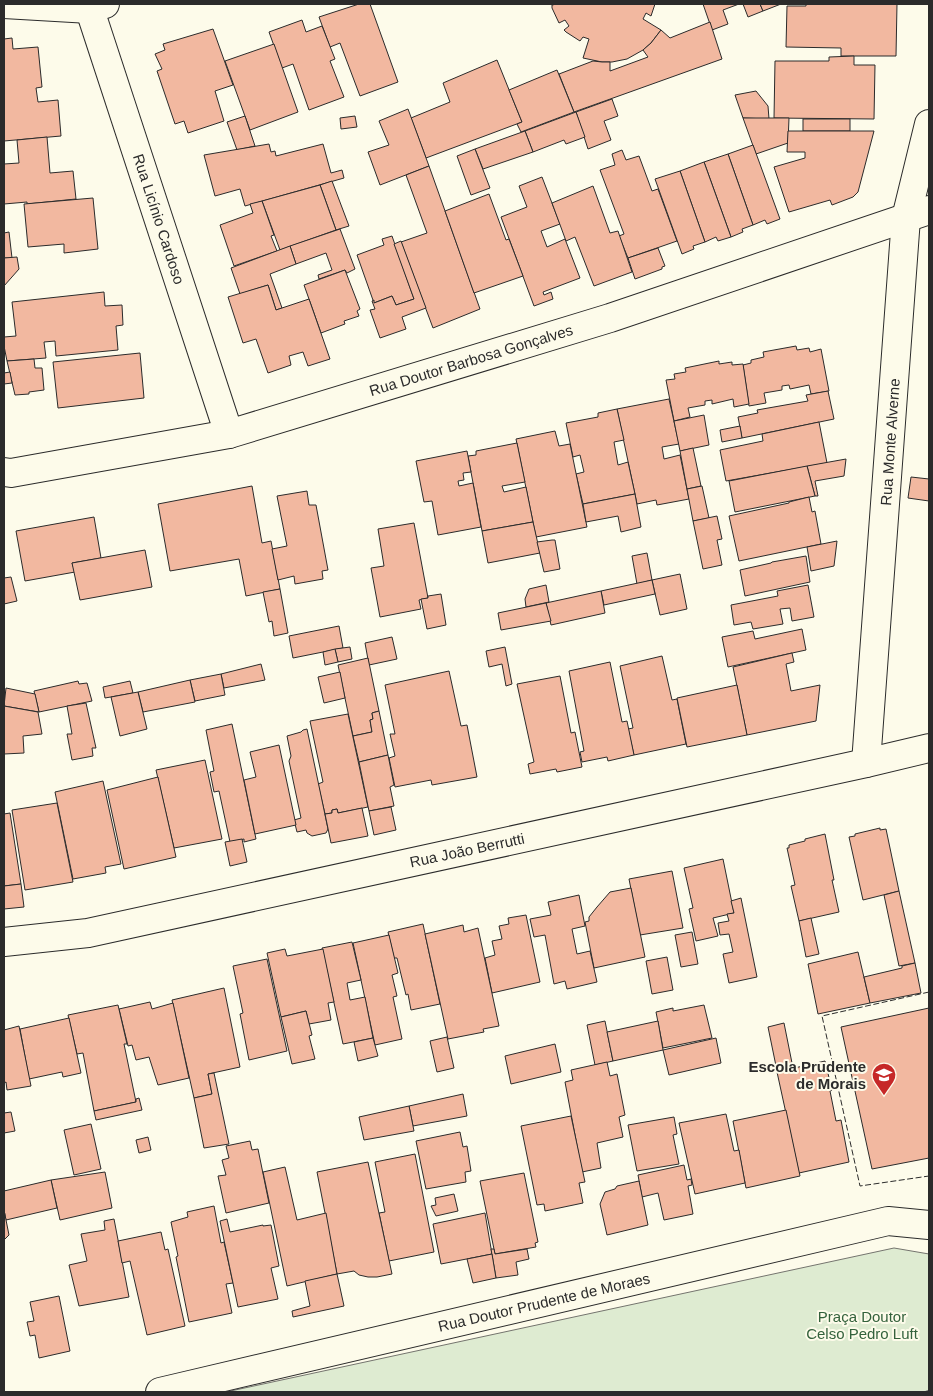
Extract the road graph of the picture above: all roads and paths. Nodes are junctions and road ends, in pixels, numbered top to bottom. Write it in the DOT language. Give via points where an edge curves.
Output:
graph roads {
  1 [pos="4,4"];
  2 [pos="95,6"];
  3 [pos="929,124"];
  4 [pos="918,214"];
  5 [pos="230,434"];
  6 [pos="4,472"];
  7 [pos="929,748"];
  8 [pos="866,763"];
  9 [pos="4,942"];
  10 [pos="929,1225"];
  11 [pos="160,1392"];
  1 -- 2 [label="street"];
  2 -- 5 [label="street, Rua Licínio Cardoso"];
  3 -- 4 [label="street, Rua Monte Alverne"];
  4 -- 5 [label="street, Rua Doutor Barbosa Gonçalves" via="610,318"];
  4 -- 8 [label="street, Rua Monte Alverne"];
  5 -- 6 [label="street, Rua Doutor Barbosa Gonçalves"];
  7 -- 8 [label="street, Rua João Berrutti"];
  8 -- 9 [label="street, Rua João Berrutti" via="88,933"];
  10 -- 11 [label="street, Rua Doutor Prudente de Moraes" via="888,1221"];
}
